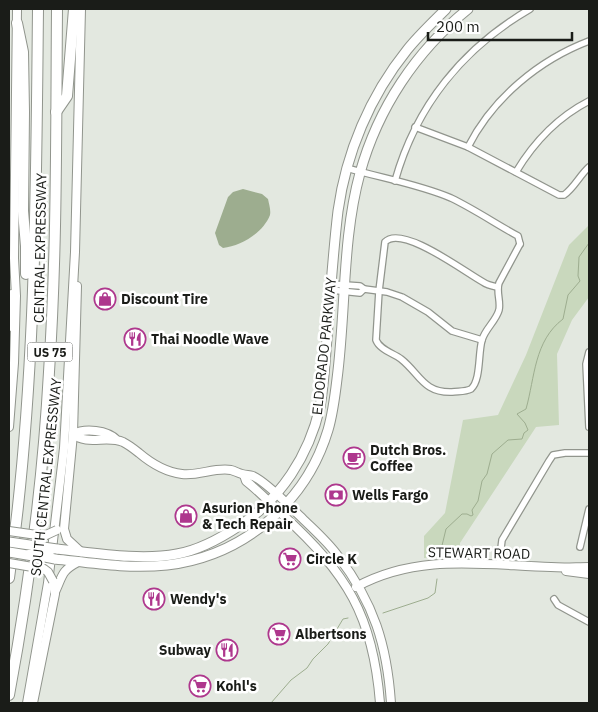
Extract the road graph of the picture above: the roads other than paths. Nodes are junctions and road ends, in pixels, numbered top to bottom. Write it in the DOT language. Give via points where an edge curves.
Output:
graph roads {
  1 [pos="17,9"];
  2 [pos="38,9"];
  3 [pos="57,9"];
  4 [pos="74,9"];
  5 [pos="81,9"];
  6 [pos="447,9"];
  7 [pos="468,9"];
  8 [pos="530,9"];
  9 [pos="456,18"];
  10 [pos="17,23"];
  11 [pos="589,41"];
  12 [pos="376,96"];
  13 [pos="589,101"];
  14 [pos="388,104"];
  15 [pos="56,112"];
  16 [pos="415,127"];
  17 [pos="468,147"];
  18 [pos="589,166"];
  19 [pos="347,168"];
  20 [pos="360,172"];
  21 [pos="516,172"];
  22 [pos="395,181"];
  23 [pos="520,244"];
  24 [pos="526,247"];
  25 [pos="75,252"];
  26 [pos="14,282"];
  27 [pos="331,287"];
  28 [pos="498,287"];
  29 [pos="345,288"];
  30 [pos="379,291"];
  31 [pos="9,327"];
  32 [pos="482,340"];
  33 [pos="31,345"];
  34 [pos="589,352"];
  35 [pos="338,377"];
  36 [pos="323,381"];
  37 [pos="9,427"];
  38 [pos="589,427"];
  39 [pos="328,431"];
  40 [pos="72,434"];
  41 [pos="589,453"];
  42 [pos="244,475"];
  43 [pos="276,494"];
  44 [pos="269,502"];
  45 [pos="287,503"];
  46 [pos="589,509"];
  47 [pos="65,510"];
  48 [pos="278,511"];
  49 [pos="59,529"];
  50 [pos="9,530"];
  51 [pos="9,537"];
  52 [pos="325,541"];
  53 [pos="9,542"];
  54 [pos="580,547"];
  55 [pos="316,548"];
  56 [pos="9,551"];
  57 [pos="30,551"];
  58 [pos="81,552"];
  59 [pos="56,554"];
  60 [pos="9,557"];
  61 [pos="167,560"];
  62 [pos="78,562"];
  63 [pos="9,563"];
  64 [pos="499,564"];
  65 [pos="589,567"];
  66 [pos="552,568"];
  67 [pos="48,572"];
  68 [pos="589,574"];
  69 [pos="9,578"];
  70 [pos="359,586"];
  71 [pos="350,591"];
  72 [pos="55,594"];
  73 [pos="554,599"];
  74 [pos="589,622"];
  75 [pos="9,695"];
  76 [pos="27,703"];
  77 [pos="33,703"];
  78 [pos="380,703"];
  79 [pos="391,703"];
  1 -- 10 [label="main road"];
  2 -- 33 [label="highway, CENTRAL EXPRESSWAY / US 75"];
  3 -- 15 [label="highway, CENTRAL EXPRESSWAY / US 75"];
  4 -- 15 [label="highway" via="67,96"];
  5 -- 25 [label="main road, SOUTH CENTRAL EXPRESSWAY"];
  6 -- 9 [label="street"];
  6 -- 12 [label="main road, ELDORADO PARKWAY" via="407,50"];
  7 -- 9 [label="main road, ELDORADO PARKWAY"];
  8 -- 16 [label="street" via="497,30 457,66"];
  9 -- 14 [label="main road, ELDORADO PARKWAY" via="427,48"];
  10 -- 26 [label="main road"];
  10 -- 33 [label="highway" via="23,52 23,211"];
  11 -- 17 [label="street" via="558,55 519,83 487,116"];
  12 -- 14 [label="main road"];
  12 -- 19 [label="main road, ELDORADO PARKWAY"];
  13 -- 21 [label="street" via="550,128 536,142"];
  14 -- 20 [label="main road, ELDORADO PARKWAY"];
  15 -- 75 [label="highway, CENTRAL EXPRESSWAY / US 75" via="53,300 47,407 29,575"];
  16 -- 17 [label="street"];
  16 -- 22 [label="street"];
  17 -- 21 [label="street"];
  18 -- 21 [label="street" via="562,196"];
  19 -- 20 [label="street"];
  19 -- 27 [label="main road, ELDORADO PARKWAY" via="338,211"];
  20 -- 22 [label="street"];
  20 -- 29 [label="main road, ELDORADO PARKWAY" via="352,211"];
  22 -- 23 [label="street" via="441,195 472,209 518,236"];
  23 -- 24 [label="street"];
  23 -- 28 [label="street"];
  25 -- 40 [label="main road, SOUTH CENTRAL EXPRESSWAY" via="77,319"];
  25 -- 76 [label="main road, SOUTH CENTRAL EXPRESSWAY" via="64,448 48,583"];
  26 -- 31 [label="main road"];
  26 -- 37 [label="main road"];
  27 -- 29 [label="street"];
  27 -- 36 [label="main road, ELDORADO PARKWAY"];
  28 -- 30 [label="street" via="484,283 445,257 394,238 385,242"];
  28 -- 32 [label="street" via="499,310"];
  29 -- 30 [label="street" via="360,293 364,289"];
  29 -- 35 [label="main road, ELDORADO PARKWAY"];
  30 -- 32 [label="street" via="402,297 452,331"];
  30 -- 32 [label="street" via="378,344 399,357 428,387 445,392 467,391 475,386"];
  33 -- 69 [label="highway, CENTRAL EXPRESSWAY / US 75"];
  34 -- 38 [label="street" via="586,364"];
  35 -- 36 [label="main road"];
  35 -- 39 [label="main road, ELDORADO PARKWAY"];
  36 -- 39 [label="main road" via="324,407 320,426"];
  36 -- 43 [label="main road, ELDORADO PARKWAY" via="317,420 306,450"];
  39 -- 45 [label="main road, ELDORADO PARKWAY" via="308,475"];
  40 -- 42 [label="main road" via="79,431 112,435 162,469 183,474 231,470"];
  40 -- 47 [label="main road, SOUTH CENTRAL EXPRESSWAY"];
  41 -- 64 [label="street" via="553,455 502,540"];
  42 -- 43 [label="main road" via="260,480"];
  42 -- 44 [label="main road" via="246,481"];
  43 -- 44 [label="main road, ELDORADO PARKWAY"];
  43 -- 45 [label="main road"];
  44 -- 48 [label="main road"];
  44 -- 61 [label="main road, ELDORADO PARKWAY" via="213,546"];
  45 -- 48 [label="main road, ELDORADO PARKWAY"];
  45 -- 52 [label="main road"];
  46 -- 54 [label="street"];
  47 -- 49 [label="main road"];
  47 -- 58 [label="main road" via="66,536"];
  48 -- 55 [label="main road"];
  48 -- 61 [label="main road, ELDORADO PARKWAY" via="255,532 227,548 203,558"];
  49 -- 50 [label="main road, bridge" via="44,536"];
  49 -- 57 [label="main road, bridge"];
  51 -- 57 [label="main road, bridge"];
  52 -- 55 [label="main road"];
  52 -- 70 [label="main road"];
  53 -- 57 [label="main road, ELDORADO PARKWAY, bridge"];
  55 -- 71 [label="main road" via="332,564"];
  56 -- 57 [label="main road, ELDORADO PARKWAY, bridge"];
  57 -- 59 [label="main road, ELDORADO PARKWAY, bridge"];
  57 -- 60 [label="main road, bridge"];
  57 -- 67 [label="main road, bridge"];
  58 -- 59 [label="main road, ELDORADO PARKWAY"];
  58 -- 61 [label="main road, ELDORADO PARKWAY"];
  59 -- 62 [label="main road, ELDORADO PARKWAY"];
  61 -- 62 [label="main road, ELDORADO PARKWAY" via="126,566"];
  62 -- 72 [label="main road" via="62,573"];
  63 -- 67 [label="main road, bridge"];
  64 -- 66 [label="main road, STEWART ROAD"];
  64 -- 70 [label="main road, STEWART ROAD" via="422,565 381,575"];
  65 -- 66 [label="main road, STEWART ROAD"];
  66 -- 68 [label="main road, STEWART ROAD"];
  67 -- 72 [label="main road, bridge"];
  70 -- 71 [label="main road, STEWART ROAD"];
  70 -- 79 [label="main road" via="384,646"];
  71 -- 78 [label="main road" via="371,644 378,673"];
  72 -- 77 [label="main road, SOUTH CENTRAL EXPRESSWAY"];
  73 -- 74 [label="street" via="558,605"];
}
